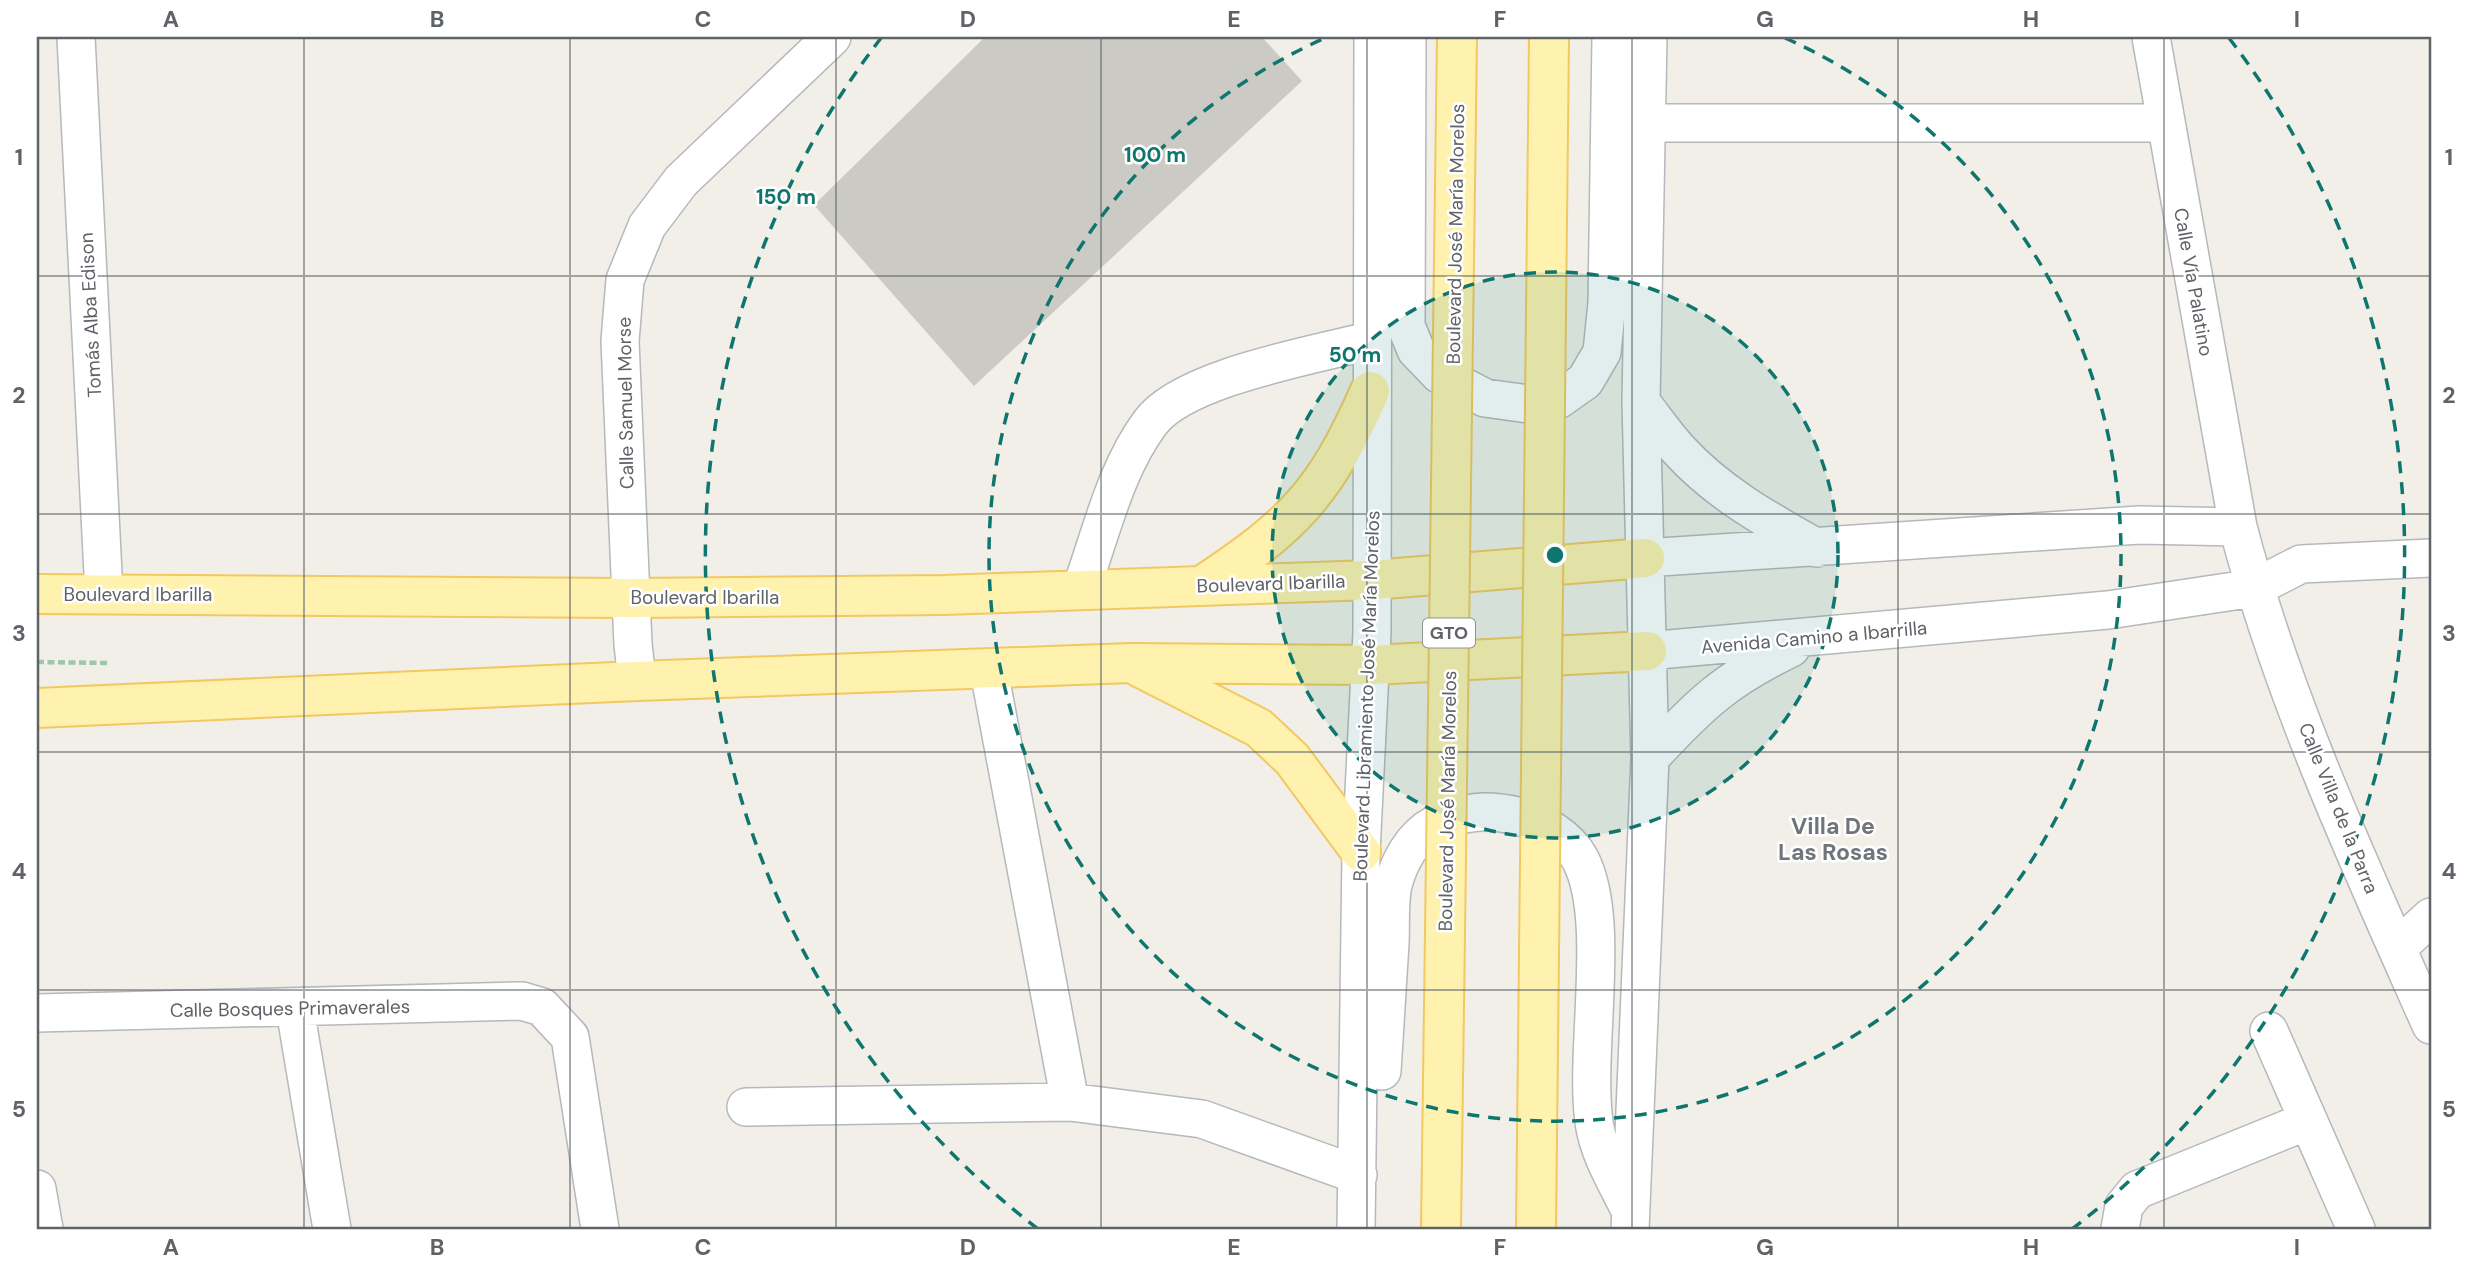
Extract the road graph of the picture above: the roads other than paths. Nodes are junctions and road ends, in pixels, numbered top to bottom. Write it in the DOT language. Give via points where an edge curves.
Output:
graph roads {
  1 [pos="76,37"];
  2 [pos="832,37"];
  3 [pos="1373,37"];
  4 [pos="1407,37"];
  5 [pos="1457,37"];
  6 [pos="1549,37"];
  7 [pos="1611,37"];
  8 [pos="1647,37"];
  9 [pos="2151,37"];
  10 [pos="1646,122"];
  11 [pos="2166,123"];
  12 [pos="1371,340"];
  13 [pos="1370,391"];
  14 [pos="1641,402"];
  15 [pos="2238,527"];
  16 [pos="1817,548"];
  17 [pos="1645,558"];
  18 [pos="2431,558"];
  19 [pos="2301,564"];
  20 [pos="1372,580"];
  21 [pos="1203,585"];
  22 [pos="2254,588"];
  23 [pos="1081,589"];
  24 [pos="37,594"];
  25 [pos="104,594"];
  26 [pos="632,598"];
  27 [pos="1808,639"];
  28 [pos="1647,651"];
  29 [pos="1131,663"];
  30 [pos="1371,665"];
  31 [pos="989,671"];
  32 [pos="637,681"];
  33 [pos="37,708"];
  34 [pos="1650,758"];
  35 [pos="1361,852"];
  36 [pos="2431,916"];
  37 [pos="2397,948"];
  38 [pos="295,1009"];
  39 [pos="37,1013"];
  40 [pos="2431,1026"];
  41 [pos="2269,1031"];
  42 [pos="1070,1101"];
  43 [pos="746,1107"];
  44 [pos="2307,1121"];
  45 [pos="1358,1164"];
  46 [pos="37,1189"];
  47 [pos="1630,1219"];
  48 [pos="44,1229"];
  49 [pos="332,1229"];
  50 [pos="600,1229"];
  51 [pos="1356,1229"];
  52 [pos="1441,1229"];
  53 [pos="1536,1229"];
  54 [pos="2120,1229"];
  55 [pos="2356,1229"];
  1 -- 25 [label="street, Tomás Alba Edison"];
  2 -- 26 [label="street, Calle Samuel Morse" via="681,181 647,226 625,280 620,341"];
  3 -- 12 [label="street, Boulevard Libramiento José María Morelos"];
  4 -- 7 [label="street" via="1406,326 1416,350 1438,374 1485,398 1528,404 1558,400 1585,381 1602,352 1607,303"];
  5 -- 52 [label="main road, Boulevard José María Morelos / GTO, bridge"];
  6 -- 53 [label="main road, bridge"];
  8 -- 10 [label="street"];
  9 -- 11 [label="street, Calle Vía Palatino"];
  10 -- 11 [label="street"];
  10 -- 14 [label="street"];
  11 -- 15 [label="street, Calle Vía Palatino"];
  12 -- 13 [label="street, Boulevard Libramiento José María Morelos"];
  12 -- 23 [label="street" via="1190,392 1151,420 1128,458"];
  13 -- 20 [label="street, Boulevard Libramiento José María Morelos"];
  13 -- 21 [label="main road" via="1345,448 1293,519"];
  14 -- 16 [label="street" via="1679,450 1714,482 1751,511"];
  14 -- 17 [label="street"];
  15 -- 16 [label="street" via="2139,525"];
  15 -- 19 [label="street"];
  15 -- 22 [label="street, Calle Vía Palatino"];
  16 -- 17 [label="street"];
  17 -- 20 [label="main road"];
  17 -- 28 [label="street"];
  18 -- 19 [label="street"];
  19 -- 22 [label="street"];
  20 -- 21 [label="main road, Boulevard Ibarilla"];
  20 -- 30 [label="street, Boulevard Libramiento José María Morelos"];
  21 -- 23 [label="main road, Boulevard Ibarilla"];
  22 -- 27 [label="street, Avenida Camino a Ibarrilla" via="2108,610"];
  22 -- 37 [label="street, Calle Villa de la Parra" via="2323,776"];
  23 -- 26 [label="main road, Boulevard Ibarilla"];
  24 -- 25 [label="main road, Boulevard Ibarilla"];
  25 -- 26 [label="main road, Boulevard Ibarilla"];
  26 -- 32 [label="street, Calle Samuel Morse"];
  27 -- 28 [label="street, Avenida Camino a Ibarrilla"];
  27 -- 34 [label="street" via="1717,689"];
  28 -- 30 [label="main road, Avenida Camino a Ibarrilla"];
  28 -- 34 [label="street"];
  29 -- 30 [label="main road"];
  29 -- 31 [label="main road"];
  29 -- 35 [label="main road" via="1259,728 1292,759"];
  30 -- 35 [label="street, Boulevard Libramiento José María Morelos"];
  31 -- 32 [label="main road"];
  31 -- 42 [label="street"];
  32 -- 33 [label="main road"];
  34 -- 47 [label="street"];
  35 -- 45 [label="street, Boulevard Libramiento José María Morelos"];
  36 -- 37 [label="street"];
  37 -- 40 [label="street, Calle Villa de la Parra"];
  38 -- 39 [label="street, Calle Bosques Primaverales"];
  38 -- 49 [label="street"];
  38 -- 50 [label="street, Calle Bosques Primaverales" via="522,1001 542,1007 570,1037"];
  41 -- 44 [label="street"];
  42 -- 43 [label="street"];
  42 -- 45 [label="street" via="1202,1119"];
  44 -- 54 [label="street" via="2137,1190 2124,1206"];
  44 -- 55 [label="street"];
  45 -- 47 [label="street" via="1382,1073 1393,886 1407,849 1432,826 1474,810 1499,812 1535,821 1566,840 1589,880 1595,919 1594,1125"];
  45 -- 51 [label="street, Boulevard Libramiento José María Morelos"];
  46 -- 48 [label="street"];
}
